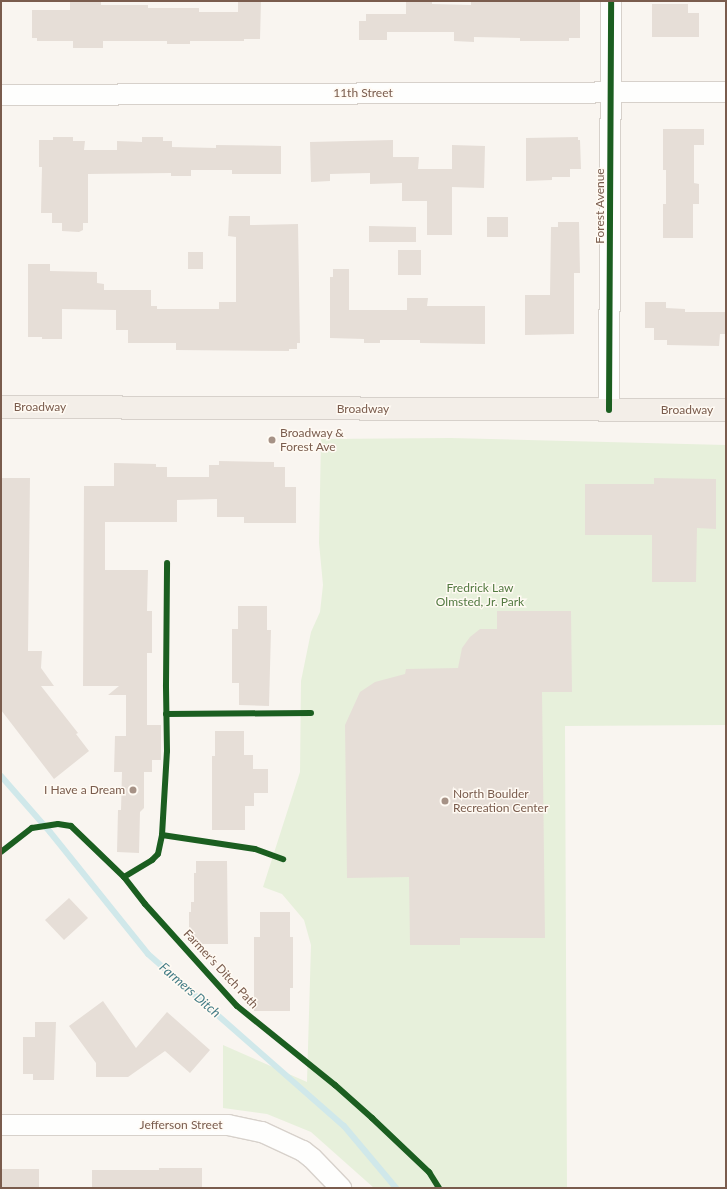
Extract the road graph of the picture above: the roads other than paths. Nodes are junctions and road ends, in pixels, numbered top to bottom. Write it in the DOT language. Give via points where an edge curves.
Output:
graph roads {
  1 [pos="611,1"];
  2 [pos="611,92"];
  3 [pos="726,92"];
  4 [pos="1,95"];
  5 [pos="1,407"];
  6 [pos="610,410"];
  7 [pos="726,410"];
  8 [pos="1,1125"];
  9 [pos="341,1188"];
  1 -- 2 [label="street, Forest Avenue"];
  2 -- 3 [label="street, 11th Street"];
  2 -- 4 [label="street, 11th Street"];
  2 -- 6 [label="street, Forest Avenue"];
  5 -- 6 [label="main road, Broadway"];
  6 -- 7 [label="main road, Broadway"];
  8 -- 9 [label="street, Jefferson Street" via="228,1125 262,1132 303,1152"];
}
